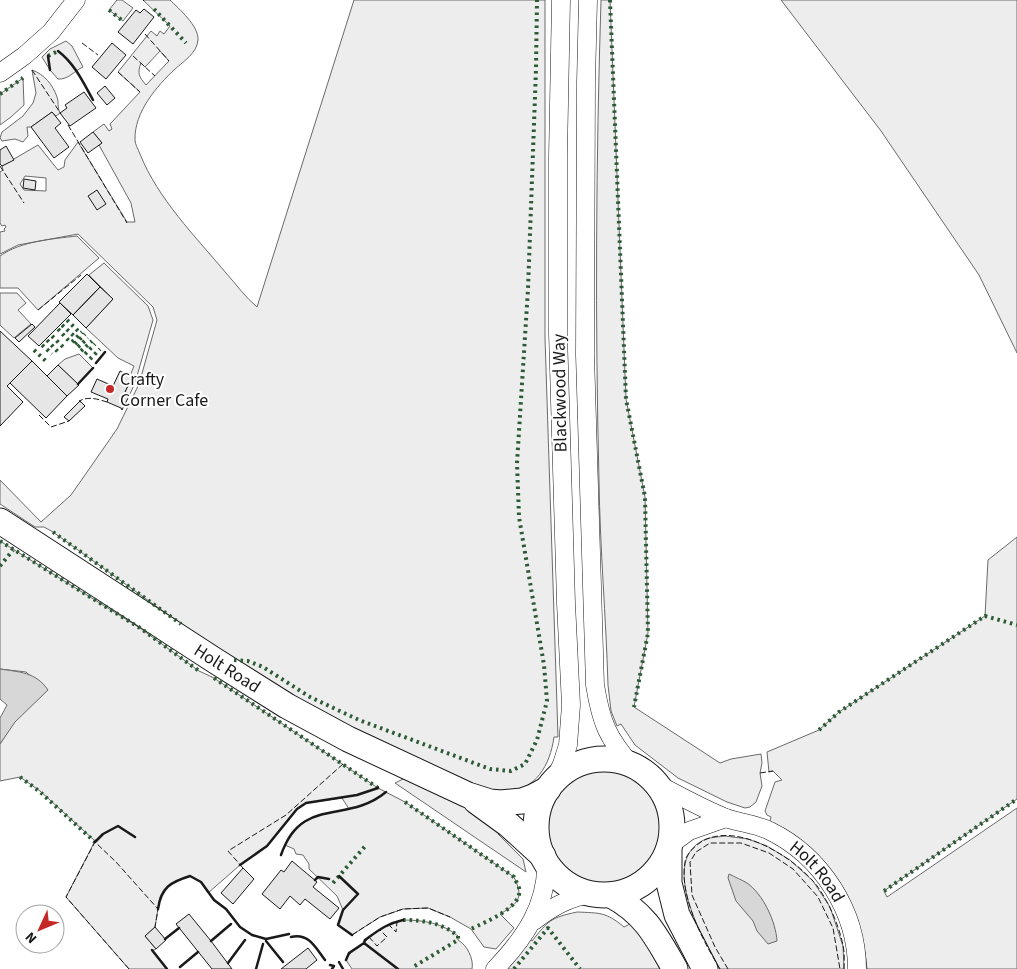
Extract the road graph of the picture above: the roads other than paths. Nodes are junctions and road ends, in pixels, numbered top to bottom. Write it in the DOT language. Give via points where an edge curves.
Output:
graph roads {
  1 [pos="76,0"];
  2 [pos="561,0"];
  3 [pos="588,0"];
  4 [pos="0,72"];
  5 [pos="0,521"];
  6 [pos="632,766"];
  7 [pos="657,784"];
  8 [pos="550,786"];
  9 [pos="468,795"];
  10 [pos="726,818"];
  11 [pos="669,847"];
  12 [pos="544,859"];
  13 [pos="601,894"];
  14 [pos="531,923"];
  15 [pos="495,969"];
  16 [pos="675,969"];
  17 [pos="705,969"];
  18 [pos="857,969"];
  1 -- 4 [label="street" via="51,32"];
  2 -- 8 [label="street, Blackwood Way" via="558,333 571,705 568,745"];
  3 -- 6 [label="street, Blackwood Way" via="586,355 595,685 605,727"];
  5 -- 9 [label="highway, Holt Road" via="287,706 348,739"];
  6 -- 7 [label="highway"];
  6 -- 8 [label="highway" via="612,760 594,760 572,768"];
  7 -- 10 [label="street, Holt Road"];
  7 -- 11 [label="highway" via="672,819"];
  8 -- 9 [label="highway, Holt Road" via="533,797 510,803 490,802"];
  8 -- 12 [label="highway" via="538,811 536,828"];
  9 -- 12 [label="highway, Holt Road" via="509,825"];
  10 -- 11 [label="street" via="689,831"];
  10 -- 18 [label="street, Holt Road" via="754,824 788,841 824,876 842,902 849,920"];
  11 -- 13 [label="highway" via="660,866 646,881 630,890"];
  11 -- 17 [label="highway" via="669,883 677,916"];
  12 -- 13 [label="highway" via="555,874 571,886"];
  12 -- 14 [label="street" via="544,894"];
  13 -- 14 [label="street" via="561,902"];
  13 -- 16 [label="highway" via="628,905 644,919"];
  14 -- 15 [label="street"];
}
